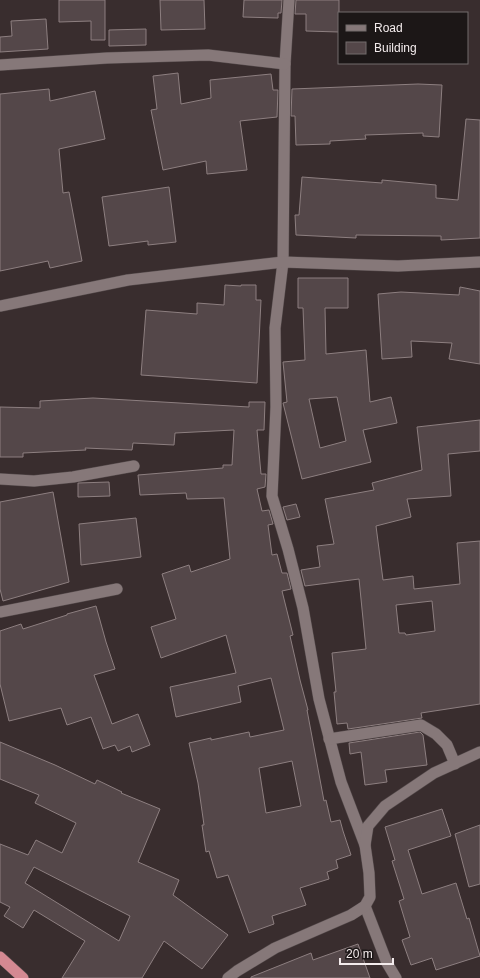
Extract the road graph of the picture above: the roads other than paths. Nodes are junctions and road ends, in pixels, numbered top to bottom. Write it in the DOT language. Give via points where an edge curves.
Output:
graph roads {
  1 [pos="289,0"];
  2 [pos="286,64"];
  3 [pos="0,65"];
  4 [pos="283,262"];
  5 [pos="480,262"];
  6 [pos="0,306"];
  7 [pos="134,466"];
  8 [pos="0,479"];
  9 [pos="117,589"];
  10 [pos="0,612"];
  11 [pos="329,739"];
  12 [pos="480,752"];
  13 [pos="455,764"];
  14 [pos="365,845"];
  15 [pos="366,906"];
  16 [pos="0,957"];
  17 [pos="23,978"];
  18 [pos="228,978"];
  19 [pos="396,978"];
  1 -- 2 [label="street"];
  2 -- 3 [label="street" via="208,55"];
  2 -- 4 [label="street"];
  4 -- 5 [label="street" via="398,266"];
  4 -- 6 [label="street" via="128,280"];
  4 -- 11 [label="street" via="275,328 276,407 272,496 303,608 319,699"];
  7 -- 8 [label="street" via="34,481"];
  9 -- 10 [label="street"];
  11 -- 13 [label="street" via="421,725 447,744"];
  11 -- 14 [label="street" via="341,782"];
  12 -- 13 [label="street"];
  13 -- 14 [label="street" via="434,773 385,806 368,826"];
  14 -- 15 [label="street" via="370,897"];
  15 -- 18 [label="street" via="275,948"];
  15 -- 19 [label="street" via="387,962"];
  16 -- 17 [label="highway"];
}
